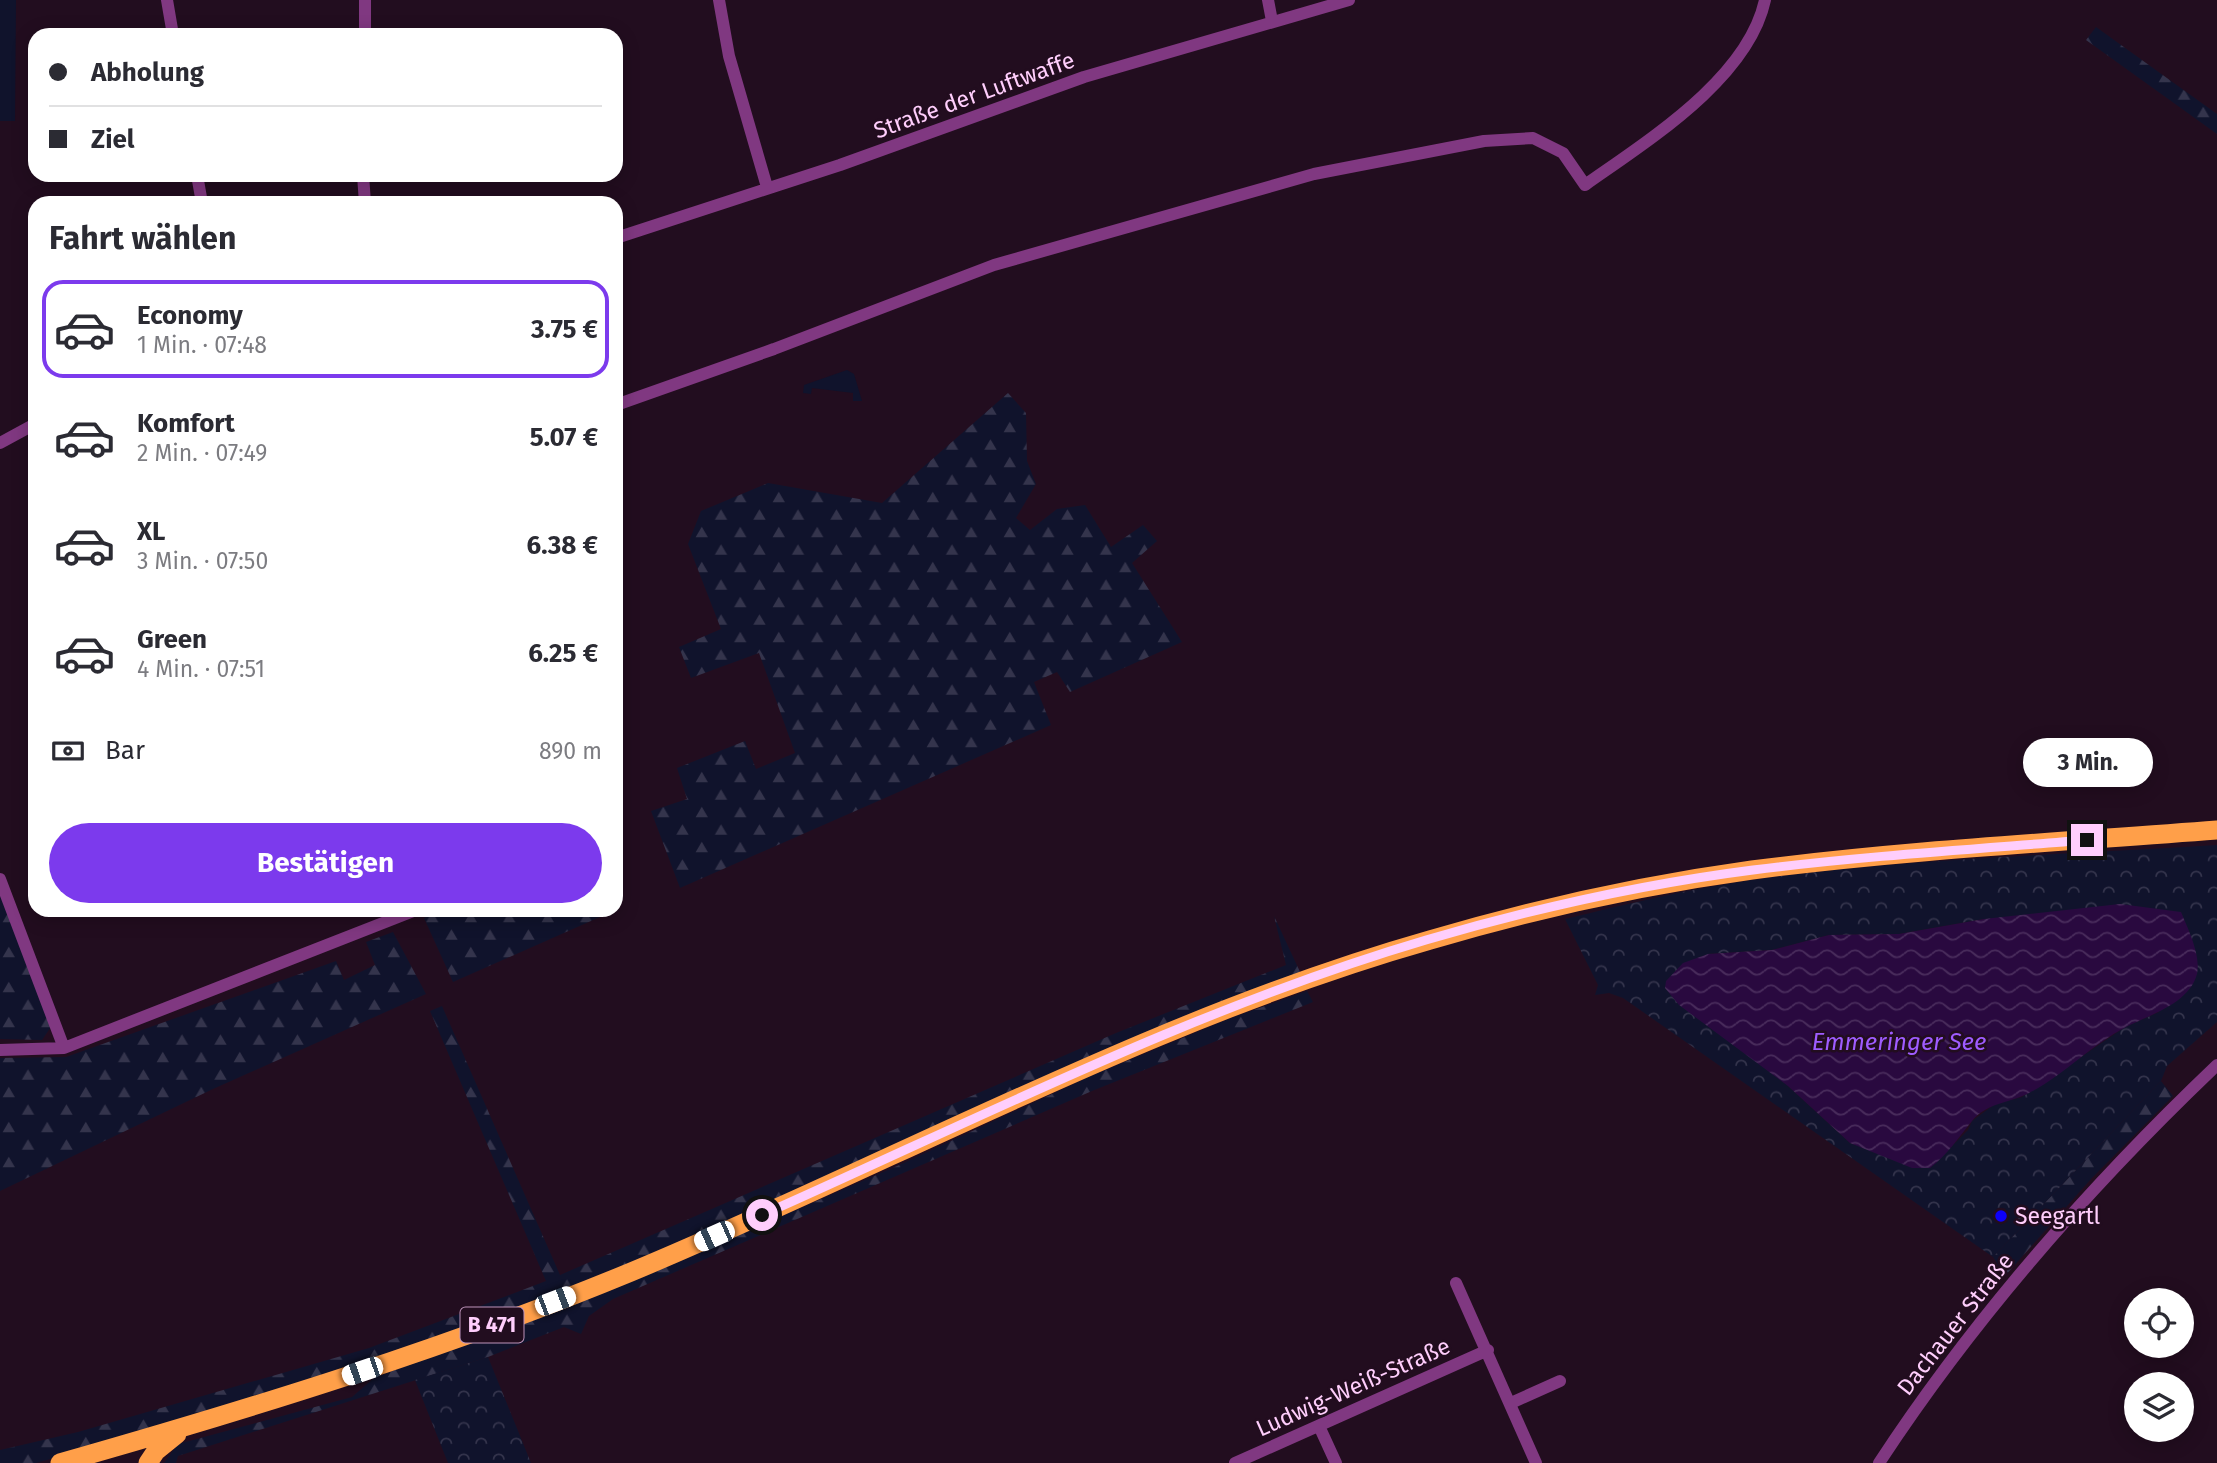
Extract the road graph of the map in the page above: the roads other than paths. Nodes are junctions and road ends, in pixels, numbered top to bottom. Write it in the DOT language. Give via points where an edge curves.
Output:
graph roads {
  1 [pos="167,0"];
  2 [pos="365,0"];
  3 [pos="719,0"];
  4 [pos="1268,0"];
  5 [pos="1349,0"];
  6 [pos="1765,0"];
  7 [pos="1272,21"];
  8 [pos="172,28"];
  9 [pos="365,28"];
  10 [pos="767,187"];
  11 [pos="623,236"];
  12 [pos="623,403"];
  13 [pos="28,428"];
  14 [pos="0,443"];
  15 [pos="2217,831"];
  16 [pos="0,879"];
  17 [pos="398,917"];
  18 [pos="64,1048"];
  19 [pos="0,1050"];
  20 [pos="2217,1065"];
  21 [pos="1455,1283"];
  22 [pos="1488,1350"];
  23 [pos="1560,1381"];
  24 [pos="1511,1404"];
  25 [pos="1319,1426"];
  26 [pos="186,1427"];
  27 [pos="60,1463"];
  28 [pos="148,1463"];
  29 [pos="1235,1463"];
  30 [pos="1336,1463"];
  31 [pos="1536,1463"];
  32 [pos="1879,1463"];
  1 -- 8 [label="street"];
  2 -- 9 [label="street"];
  3 -- 10 [label="street" via="729,56"];
  4 -- 7 [label="street"];
  5 -- 7 [label="street, Straße der Luftwaffe"];
  6 -- 12 [label="street" via="1753,38 1685,113 1585,185 1563,153 1533,138 1484,141 1314,174 994,265"];
  7 -- 10 [label="street, Straße der Luftwaffe" via="1097,73"];
  10 -- 11 [label="street, Straße der Luftwaffe"];
  13 -- 14 [label="street"];
  15 -- 26 [label="highway, B 471" via="1750,870 1645,888 1426,940 1275,992 1147,1043 627,1274 435,1346"];
  16 -- 18 [label="street"];
  17 -- 18 [label="street"];
  18 -- 19 [label="street"];
  20 -- 32 [label="street, Dachauer Straße" via="2124,1159 2010,1286 1934,1381"];
  21 -- 22 [label="street"];
  22 -- 24 [label="street"];
  22 -- 25 [label="street, Ludwig-Weiß-Straße"];
  23 -- 24 [label="street"];
  24 -- 31 [label="street"];
  25 -- 29 [label="street, Ludwig-Weiß-Straße"];
  25 -- 30 [label="street"];
  26 -- 27 [label="highway, B 471"];
  26 -- 28 [label="highway"];
}
